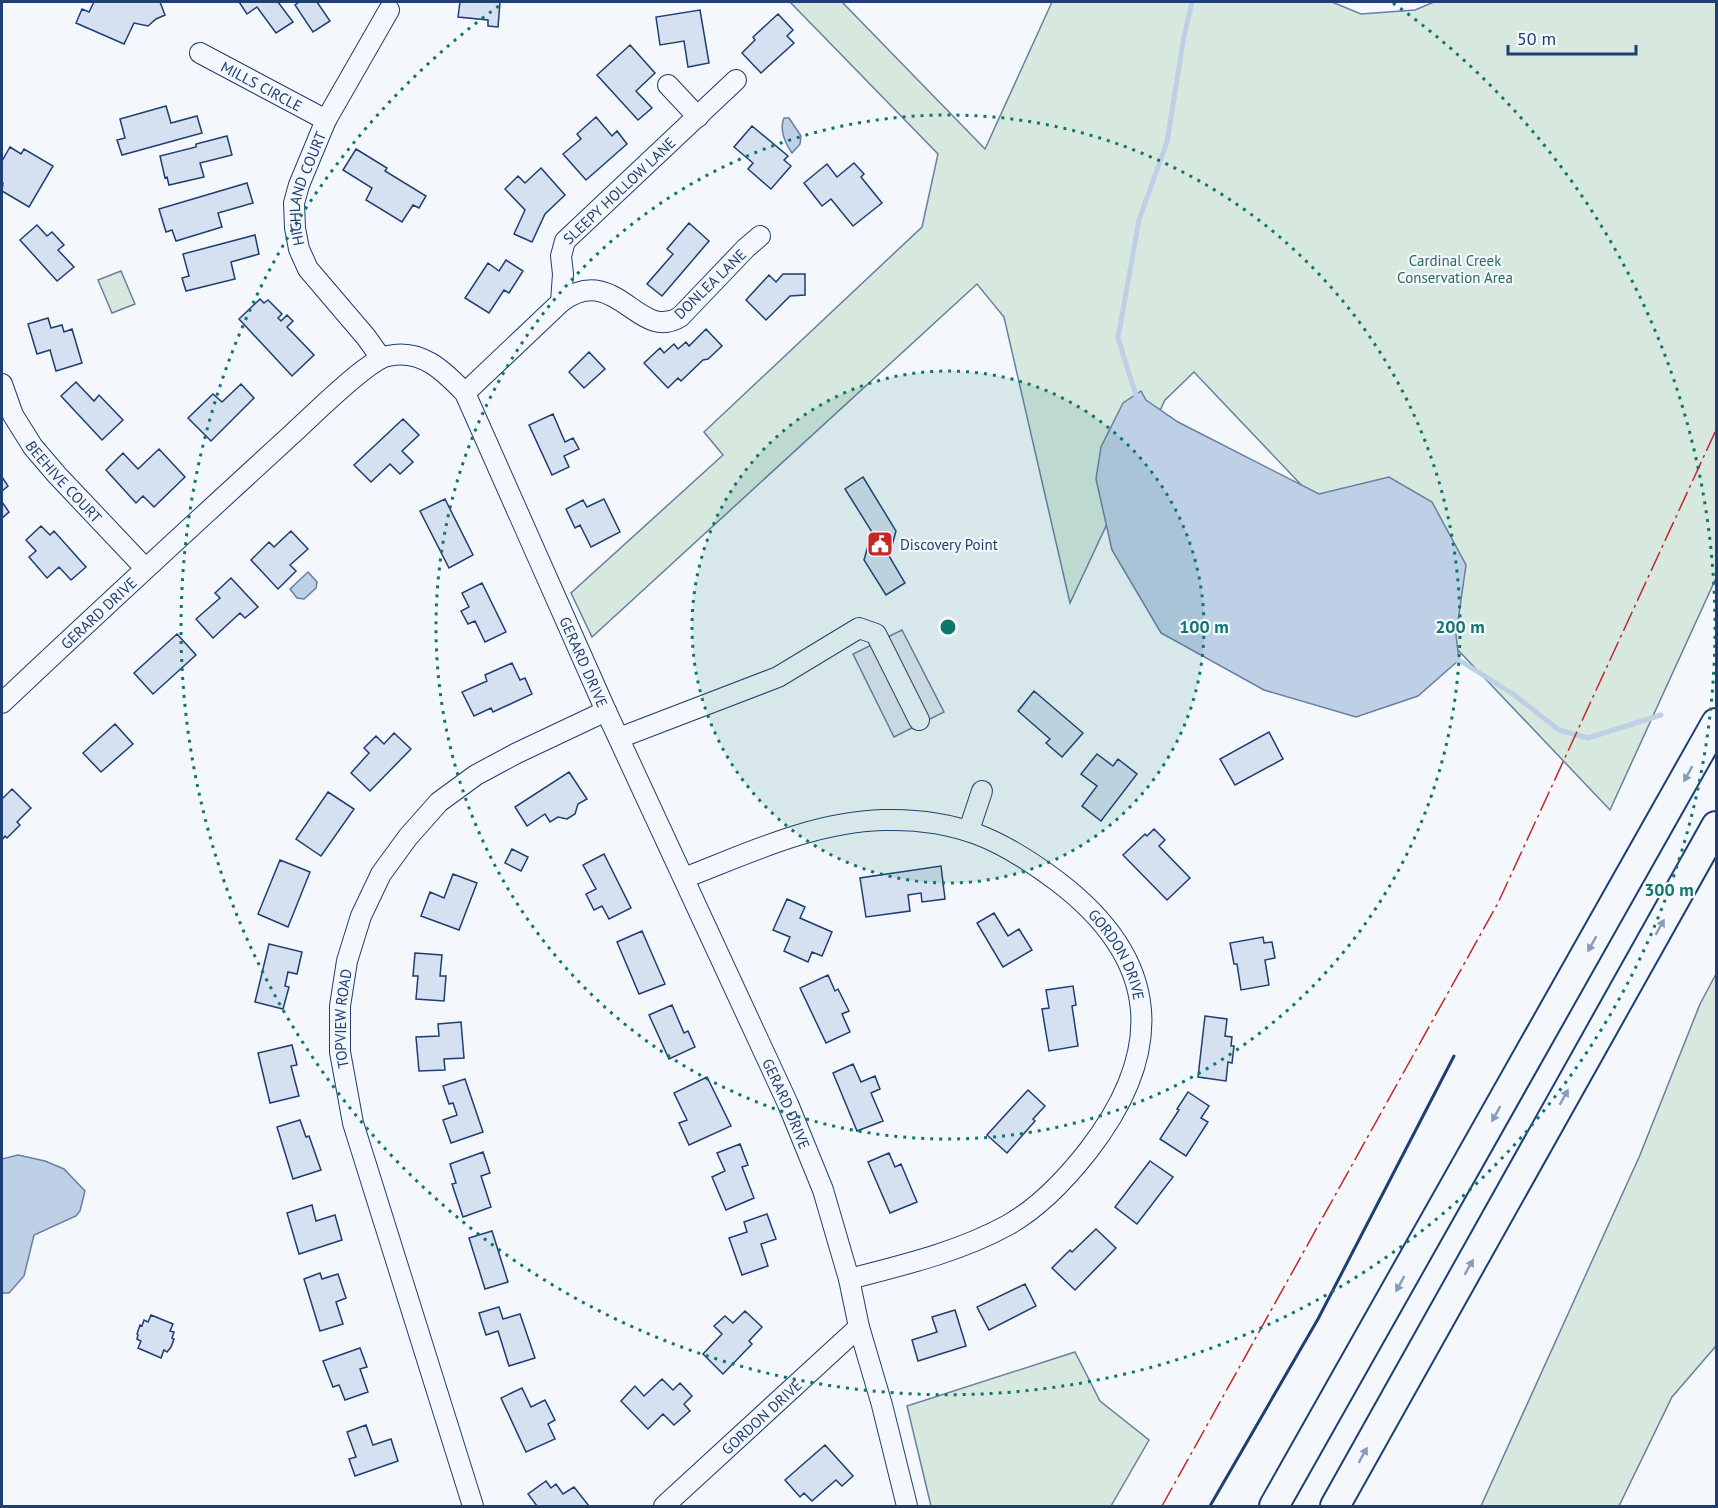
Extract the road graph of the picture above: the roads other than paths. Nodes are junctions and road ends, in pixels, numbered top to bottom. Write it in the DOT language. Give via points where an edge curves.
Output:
graph roads {
  1 [pos="389,10"];
  2 [pos="200,53"];
  3 [pos="736,80"];
  4 [pos="668,85"];
  5 [pos="698,117"];
  6 [pos="326,120"];
  7 [pos="760,236"];
  8 [pos="561,302"];
  9 [pos="381,358"];
  10 [pos="2,384"];
  11 [pos="465,393"];
  12 [pos="145,568"];
  13 [pos="2,703"];
  14 [pos="606,711"];
  15 [pos="919,720"];
  16 [pos="1716,723"];
  17 [pos="619,738"];
  18 [pos="982,791"];
  19 [pos="1716,826"];
  20 [pos="969,831"];
  21 [pos="684,878"];
  22 [pos="849,1279"];
  23 [pos="859,1327"];
  24 [pos="473,1506"];
  25 [pos="664,1506"];
  26 [pos="907,1506"];
  27 [pos="1274,1506"];
  28 [pos="1335,1506"];
  1 -- 6 [label="street, HIGHLAND COURT"];
  2 -- 6 [label="street, MILLS CIRCLE"];
  3 -- 5 [label="street, SLEEPY HOLLOW LANE"];
  4 -- 5 [label="street"];
  5 -- 8 [label="street, SLEEPY HOLLOW LANE" via="565,242 561,256"];
  6 -- 9 [label="street, HIGHLAND COURT" via="294,203 299,249 308,269"];
  7 -- 8 [label="street, DONLEA LANE" via="673,321 658,322 599,291 579,291"];
  8 -- 11 [label="street"];
  9 -- 11 [label="street, GERARD DRIVE" via="404,354 425,359"];
  9 -- 12 [label="street, GERARD DRIVE"];
  10 -- 12 [label="street, BEEHIVE COURT" via="13,415 33,447"];
  11 -- 14 [label="street, GERARD DRIVE"];
  12 -- 13 [label="street, GERARD DRIVE"];
  14 -- 17 [label="street, GERARD DRIVE"];
  14 -- 24 [label="street, TOPVIEW ROAD" via="517,753 439,802 381,874 361,916 347,961 340,1006 340,1052 353,1123"];
  15 -- 17 [label="street" via="876,634 858,628 778,677"];
  16 -- 27 [label="highway, one-way"];
  17 -- 21 [label="street, GERARD DRIVE"];
  18 -- 20 [label="street"];
  28 -- 19 [label="highway, one-way"];
  20 -- 21 [label="street, GORDON DRIVE" via="918,820 850,822 789,838"];
  20 -- 22 [label="street, GORDON DRIVE" via="997,841 1036,865 1066,888 1119,945 1135,975 1141,1007 1142,1040 1134,1071 1103,1132 1045,1199 1010,1224 970,1243"];
  21 -- 22 [label="street, GERARD DRIVE" via="788,1104 823,1190"];
  22 -- 23 [label="street, GERARD DRIVE"];
  23 -- 25 [label="street, GORDON DRIVE"];
  23 -- 26 [label="street, GERARD DRIVE"];
}
